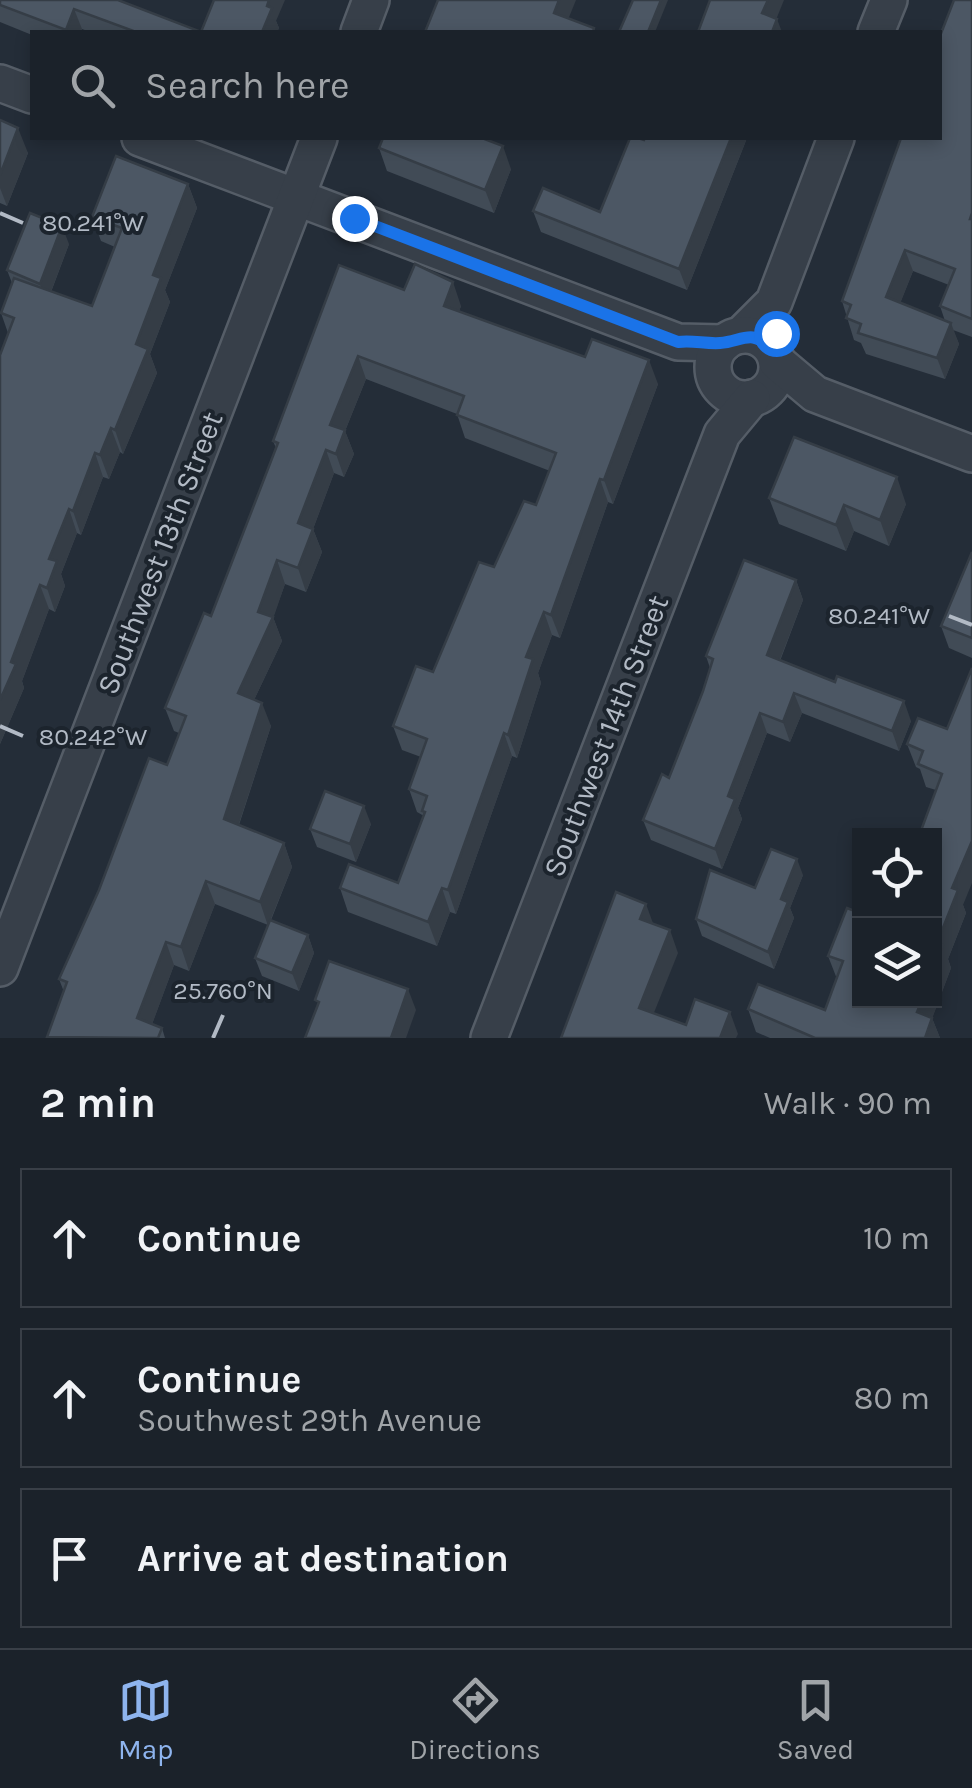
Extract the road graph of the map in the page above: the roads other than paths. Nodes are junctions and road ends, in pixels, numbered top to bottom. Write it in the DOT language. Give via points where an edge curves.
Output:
graph roads {
  1 [pos="372,0"];
  2 [pos="889,0"];
  3 [pos="360,30"];
  4 [pos="877,30"];
  5 [pos="0,82"];
  6 [pos="30,94"];
  7 [pos="145,140"];
  8 [pos="317,140"];
  9 [pos="835,140"];
  10 [pos="296,196"];
  11 [pos="746,367"];
  12 [pos="972,454"];
  13 [pos="0,968"];
  14 [pos="489,1038"];
  1 -- 3 [label="street"];
  2 -- 4 [label="street"];
  5 -- 6 [label="street"];
  7 -- 10 [label="street"];
  8 -- 10 [label="street, Southwest 13th Street"];
  9 -- 11 [label="street, Southwest 14th Street" via="774,302 777,318"];
  10 -- 11 [label="street"];
  10 -- 13 [label="street, Southwest 13th Street"];
  11 -- 12 [label="street"];
  11 -- 14 [label="street, Southwest 14th Street"];
}
